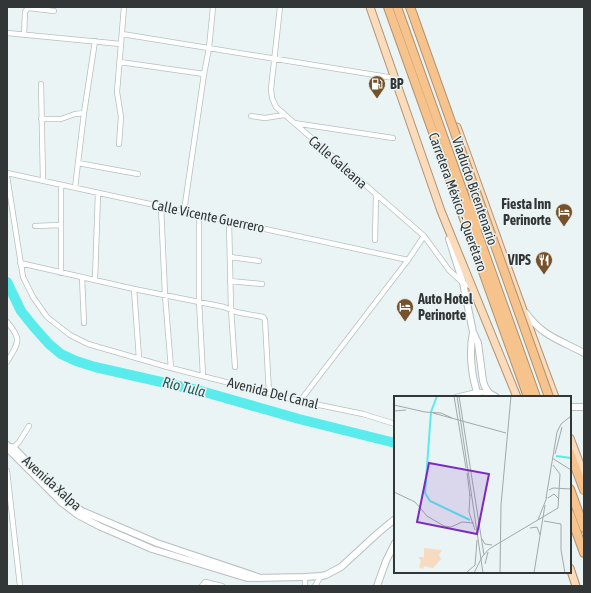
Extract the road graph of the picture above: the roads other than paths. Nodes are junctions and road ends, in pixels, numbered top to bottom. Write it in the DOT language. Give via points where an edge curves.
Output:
graph roads {
  1 [pos="124,7"];
  2 [pos="213,7"];
  3 [pos="280,7"];
  4 [pos="370,7"];
  5 [pos="388,7"];
  6 [pos="397,7"];
  7 [pos="412,9"];
  8 [pos="54,12"];
  9 [pos="7,33"];
  10 [pos="122,34"];
  11 [pos="24,35"];
  12 [pos="95,42"];
  13 [pos="121,44"];
  14 [pos="209,48"];
  15 [pos="274,59"];
  16 [pos="120,62"];
  17 [pos="204,74"];
  18 [pos="394,78"];
  19 [pos="41,84"];
  20 [pos="84,113"];
  21 [pos="284,115"];
  22 [pos="251,116"];
  23 [pos="42,119"];
  24 [pos="292,123"];
  25 [pos="460,134"];
  26 [pos="393,138"];
  27 [pos="119,144"];
  28 [pos="78,163"];
  29 [pos="7,174"];
  30 [pos="138,174"];
  31 [pos="43,181"];
  32 [pos="61,184"];
  33 [pos="75,188"];
  34 [pos="98,193"];
  35 [pos="376,195"];
  36 [pos="161,206"];
  37 [pos="441,211"];
  38 [pos="184,212"];
  39 [pos="198,215"];
  40 [pos="229,222"];
  41 [pos="61,225"];
  42 [pos="35,226"];
  43 [pos="424,236"];
  44 [pos="375,240"];
  45 [pos="230,257"];
  46 [pos="488,259"];
  47 [pos="408,260"];
  48 [pos="259,261"];
  49 [pos="20,263"];
  50 [pos="61,273"];
  51 [pos="82,277"];
  52 [pos="95,280"];
  53 [pos="230,281"];
  54 [pos="463,283"];
  55 [pos="262,284"];
  56 [pos="472,287"];
  57 [pos="134,288"];
  58 [pos="165,295"];
  59 [pos="200,301"];
  60 [pos="520,305"];
  61 [pos="231,309"];
  62 [pos="7,322"];
  63 [pos="84,323"];
  64 [pos="473,332"];
  65 [pos="584,354"];
  66 [pos="139,358"];
  67 [pos="7,362"];
  68 [pos="235,367"];
  69 [pos="171,368"];
  70 [pos="204,376"];
  71 [pos="269,393"];
  72 [pos="489,393"];
  73 [pos="478,395"];
  74 [pos="467,396"];
  75 [pos="494,396"];
  76 [pos="517,396"];
  77 [pos="532,396"];
  78 [pos="549,396"];
  79 [pos="555,396"];
  80 [pos="300,401"];
  81 [pos="571,407"];
  82 [pos="584,407"];
  83 [pos="394,424"];
  84 [pos="29,426"];
  85 [pos="571,441"];
  86 [pos="9,448"];
  87 [pos="571,456"];
  88 [pos="7,471"];
  89 [pos="584,475"];
  90 [pos="584,490"];
  91 [pos="571,493"];
  92 [pos="571,517"];
  93 [pos="394,520"];
  94 [pos="584,528"];
  95 [pos="394,544"];
  96 [pos="584,553"];
  97 [pos="571,571"];
  98 [pos="321,576"];
  99 [pos="306,577"];
  100 [pos="203,584"];
  101 [pos="20,586"];
  102 [pos="222,586"];
  103 [pos="305,586"];
  104 [pos="315,586"];
  105 [pos="377,586"];
  106 [pos="576,586"];
  1 -- 10 [label="street"];
  2 -- 14 [label="street"];
  3 -- 15 [label="street, Calle Galeana"];
  4 -- 18 [label="main road"];
  5 -- 77 [label="highway, Carretera México - Querétaro"];
  6 -- 46 [label="highway, Carretera México - Querétaro"];
  7 -- 25 [label="main road"];
  7 -- 78 [label="highway, Viaducto Bicentenario, bridge"];
  8 -- 11 [label="street" via="27,9"];
  9 -- 11 [label="street"];
  10 -- 13 [label="street"];
  10 -- 14 [label="street"];
  11 -- 12 [label="street"];
  12 -- 13 [label="street"];
  12 -- 20 [label="street"];
  13 -- 16 [label="street"];
  14 -- 15 [label="street"];
  14 -- 17 [label="street"];
  15 -- 18 [label="street"];
  15 -- 21 [label="street, Calle Galeana" via="272,98 276,108"];
  16 -- 17 [label="street"];
  16 -- 27 [label="street" via="117,92 120,117"];
  17 -- 38 [label="street"];
  18 -- 37 [label="main road"];
  19 -- 23 [label="street"];
  20 -- 23 [label="street" via="60,119"];
  20 -- 28 [label="street"];
  21 -- 22 [label="street" via="265,118"];
  21 -- 24 [label="street, Calle Galeana"];
  23 -- 31 [label="street"];
  24 -- 26 [label="street"];
  24 -- 35 [label="street, Calle Galeana"];
  25 -- 46 [label="highway"];
  25 -- 60 [label="main road"];
  28 -- 30 [label="street"];
  28 -- 33 [label="street"];
  29 -- 31 [label="street, Calle Vicente Guerrero"];
  29 -- 49 [label="street, Avenida Del Canal"];
  31 -- 32 [label="street, Calle Vicente Guerrero"];
  32 -- 33 [label="street, Calle Vicente Guerrero"];
  32 -- 41 [label="street"];
  33 -- 34 [label="street, Calle Vicente Guerrero"];
  34 -- 36 [label="street, Calle Vicente Guerrero"];
  34 -- 52 [label="street"];
  35 -- 43 [label="street, Calle Galeana"];
  35 -- 44 [label="street"];
  36 -- 38 [label="street, Calle Vicente Guerrero"];
  36 -- 58 [label="street"];
  37 -- 54 [label="main road"];
  37 -- 56 [label="main road"];
  38 -- 39 [label="street, Calle Vicente Guerrero"];
  39 -- 40 [label="street, Calle Vicente Guerrero"];
  39 -- 59 [label="street"];
  40 -- 45 [label="street"];
  40 -- 47 [label="street, Calle Vicente Guerrero"];
  41 -- 42 [label="street"];
  41 -- 50 [label="street"];
  43 -- 47 [label="street"];
  43 -- 54 [label="street, Calle Galeana" via="449,270"];
  45 -- 48 [label="street"];
  45 -- 53 [label="street"];
  46 -- 77 [label="highway, Carretera México - Querétaro"];
  47 -- 80 [label="street"];
  49 -- 50 [label="street"];
  49 -- 66 [label="street, Avenida Del Canal" via="23,277 33,297 47,317 70,336 88,344"];
  50 -- 51 [label="street"];
  51 -- 52 [label="street"];
  51 -- 63 [label="street"];
  52 -- 57 [label="street"];
  53 -- 55 [label="street"];
  53 -- 61 [label="street"];
  54 -- 56 [label="street, Calle Galeana"];
  54 -- 64 [label="main road"];
  56 -- 76 [label="main road"];
  57 -- 58 [label="street"];
  57 -- 66 [label="street"];
  58 -- 59 [label="street"];
  58 -- 69 [label="street"];
  59 -- 61 [label="street"];
  59 -- 70 [label="street"];
  60 -- 65 [label="main road" via="541,331"];
  60 -- 79 [label="main road"];
  61 -- 68 [label="street"];
  61 -- 71 [label="street" via="265,318"];
  62 -- 67 [label="street" via="17,334 18,340"];
  64 -- 72 [label="main road" via="478,343 483,381"];
  64 -- 73 [label="main road" via="470,344 471,362"];
  66 -- 69 [label="street, Avenida Del Canal"];
  69 -- 70 [label="street, Avenida Del Canal"];
  70 -- 71 [label="street, Avenida Del Canal"];
  71 -- 80 [label="street, Avenida Del Canal"];
  72 -- 73 [label="street"];
  72 -- 75 [label="main road"];
  73 -- 74 [label="street"];
  80 -- 83 [label="street, Avenida Del Canal" via="363,414"];
  81 -- 82 [label="main road"];
  84 -- 86 [label="street" via="19,442"];
  85 -- 89 [label="main road"];
  86 -- 99 [label="main road, Avenida Xalpa" via="73,505 154,546 247,578"];
  87 -- 90 [label="highway"];
  88 -- 101 [label="street"];
  91 -- 94 [label="highway"];
  92 -- 96 [label="highway"];
  93 -- 98 [label="main road, Avenida Xalpa" via="340,567"];
  95 -- 105 [label="main road"];
  97 -- 106 [label="main road"];
  98 -- 99 [label="main road, Avenida Xalpa"];
  98 -- 104 [label="street"];
  99 -- 103 [label="street"];
  100 -- 102 [label="street"];
}
